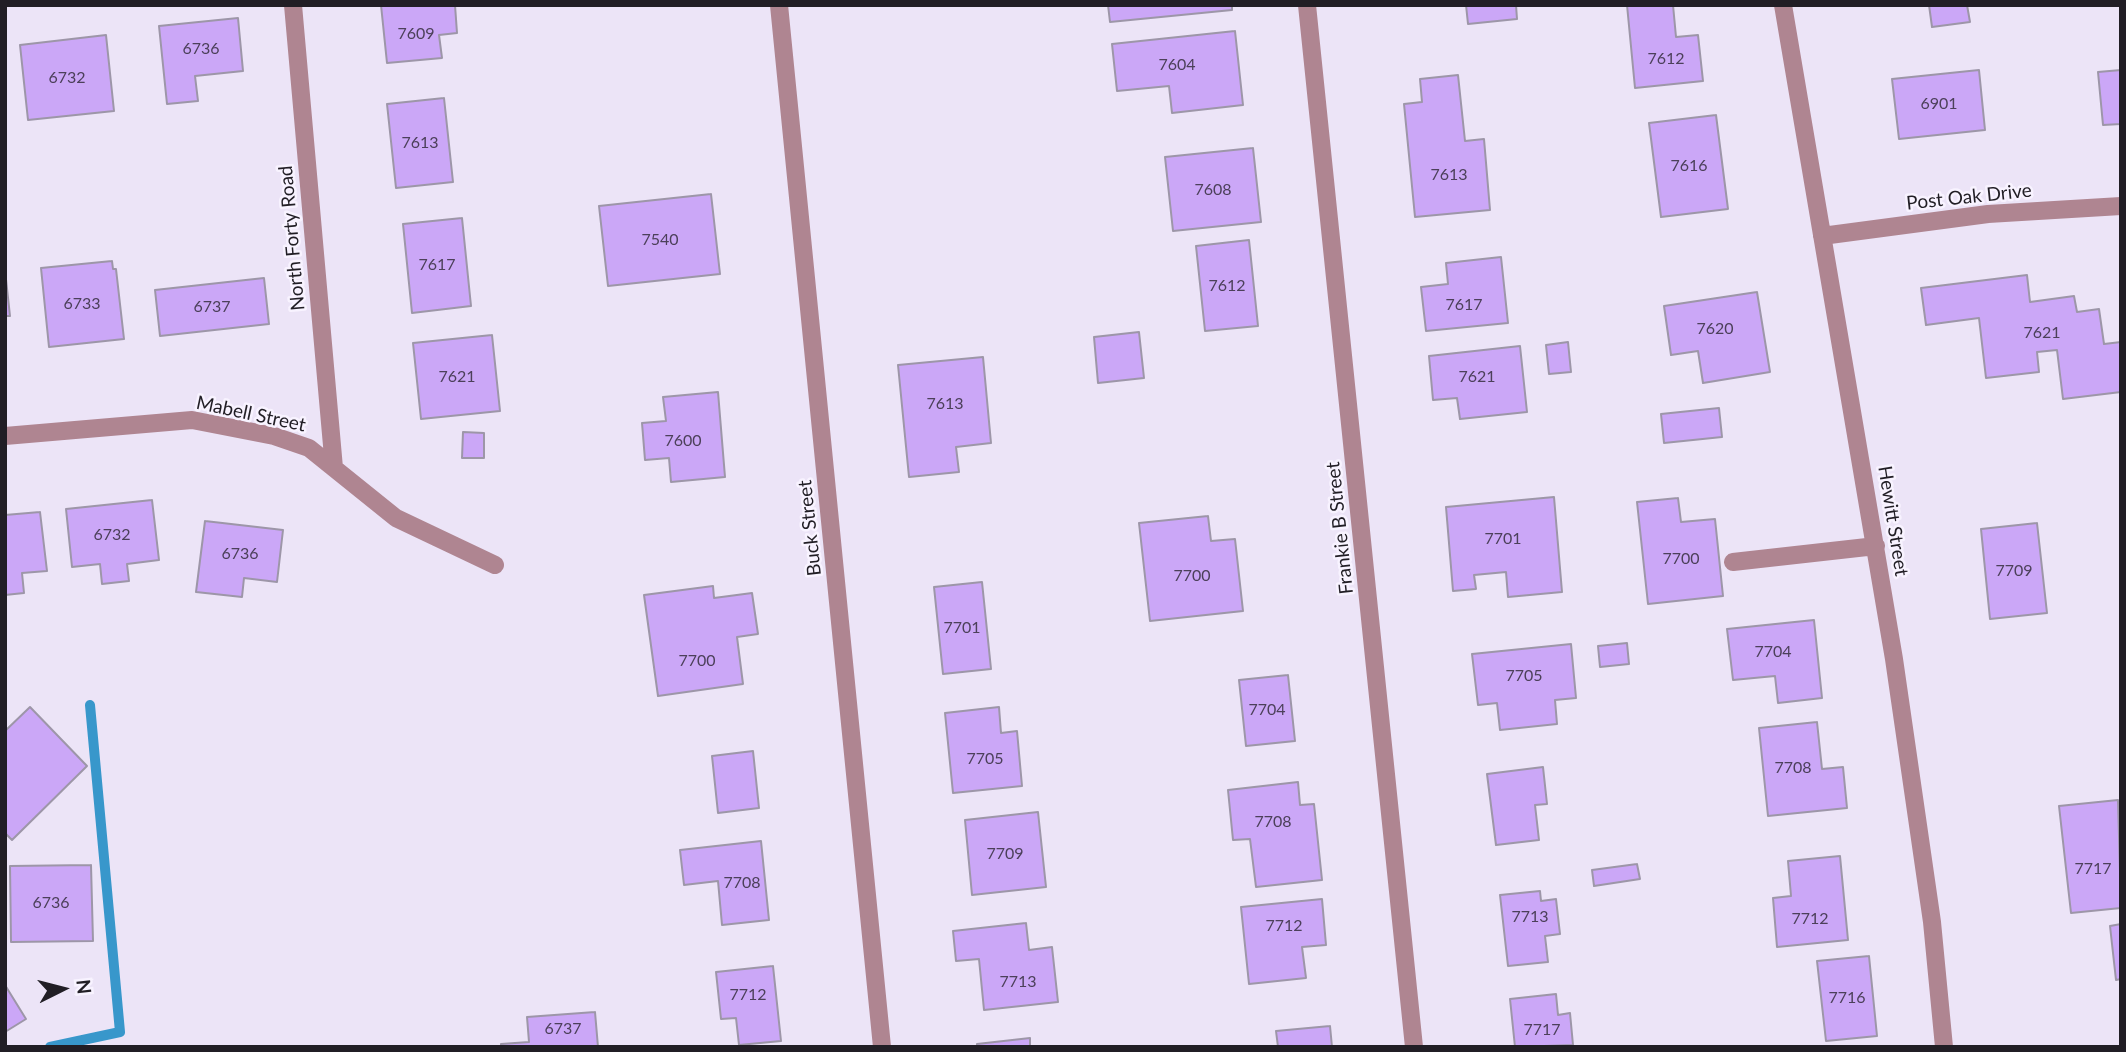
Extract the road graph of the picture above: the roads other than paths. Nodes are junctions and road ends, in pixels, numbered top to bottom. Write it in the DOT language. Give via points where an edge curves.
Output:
graph roads {
  1 [pos="293,5"];
  2 [pos="779,5"];
  3 [pos="1307,5"];
  4 [pos="1783,5"];
  5 [pos="2121,206"];
  6 [pos="1822,236"];
  7 [pos="5,436"];
  8 [pos="334,468"];
  9 [pos="1876,546"];
  10 [pos="1732,562"];
  11 [pos="495,565"];
  12 [pos="882,1047"];
  13 [pos="1415,1047"];
  14 [pos="1944,1047"];
  1 -- 8 [label="street, North Forty Road"];
  2 -- 12 [label="street, Buck Street"];
  3 -- 13 [label="street, Frankie B Street"];
  4 -- 6 [label="street, Hewitt Street"];
  5 -- 6 [label="street, Post Oak Drive" via="1988,214"];
  6 -- 9 [label="street, Hewitt Street"];
  7 -- 8 [label="street, Mabell Street" via="191,420 274,436 309,448"];
  8 -- 11 [label="street, Mabell Street" via="396,518"];
  9 -- 10 [label="street"];
  9 -- 14 [label="street, Hewitt Street" via="1932,922"];
}
